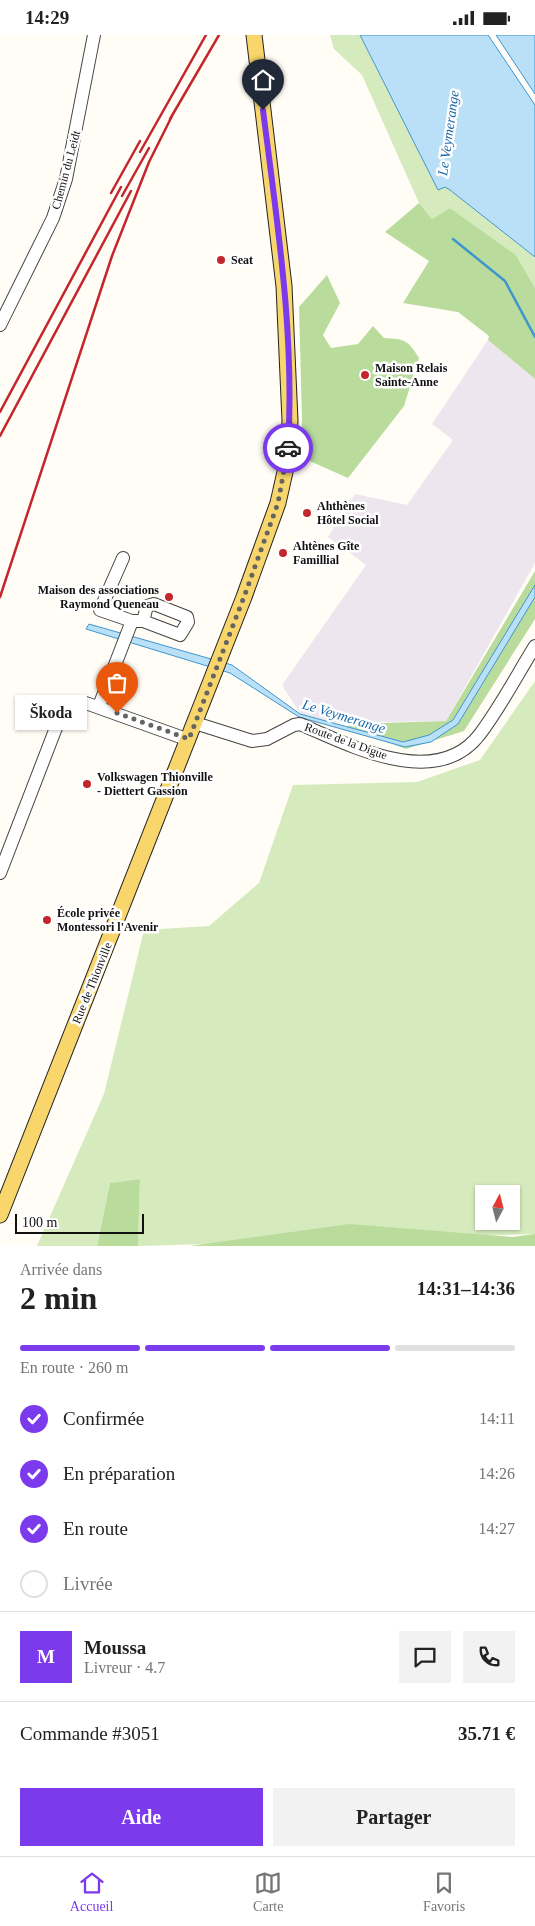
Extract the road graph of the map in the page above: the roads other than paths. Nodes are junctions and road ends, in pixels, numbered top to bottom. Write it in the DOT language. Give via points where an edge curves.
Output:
graph roads {
  1 [pos="94,35"];
  2 [pos="254,35"];
  3 [pos="0,325"];
  4 [pos="123,558"];
  5 [pos="535,646"];
  6 [pos="99,706"];
  7 [pos="195,723"];
  8 [pos="189,739"];
  9 [pos="0,873"];
  10 [pos="0,1215"];
  1 -- 3 [label="street, Chemin du Leidt" via="66,179 53,218"];
  2 -- 7 [label="main road, Rue de Thionville" via="284,286 290,399 287,463 278,503"];
  4 -- 6 [label="street" via="100,610 134,625"];
  5 -- 7 [label="street, Route de la Digue" via="480,735 446,759 411,762 372,752 300,724 252,741"];
  6 -- 8 [label="street"];
  6 -- 9 [label="street" via="83,702 74,704 59,720"];
  7 -- 8 [label="main road, Rue de Thionville"];
  8 -- 10 [label="main road, Rue de Thionville"];
}
